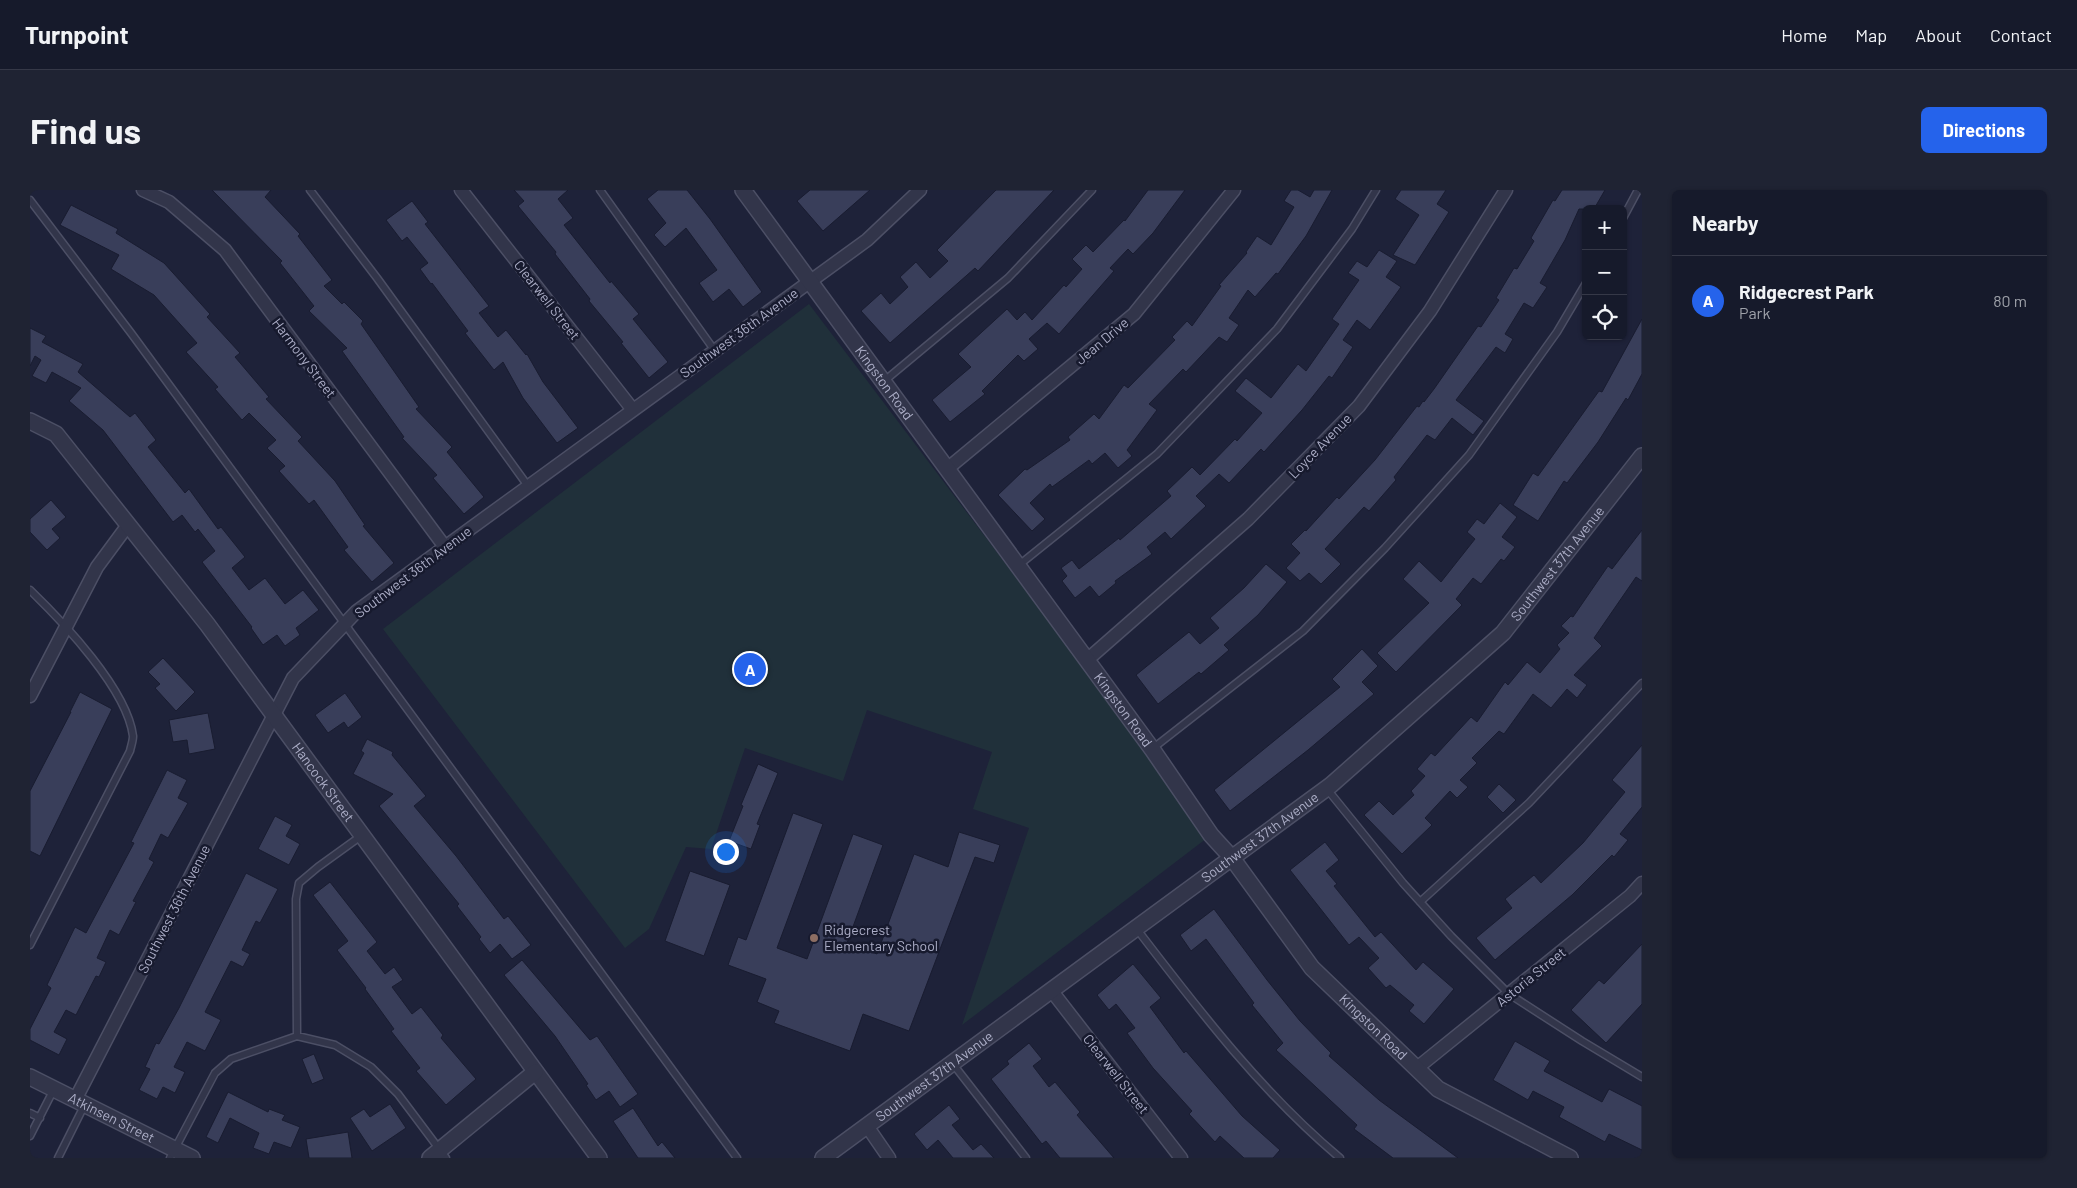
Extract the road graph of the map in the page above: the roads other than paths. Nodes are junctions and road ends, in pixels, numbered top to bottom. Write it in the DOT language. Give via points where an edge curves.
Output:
graph roads {
  1 [pos="143,190"];
  2 [pos="310,190"];
  3 [pos="461,190"];
  4 [pos="600,190"];
  5 [pos="743,190"];
  6 [pos="920,190"];
  7 [pos="1092,190"];
  8 [pos="1234,190"];
  9 [pos="1376,190"];
  10 [pos="1506,190"];
  11 [pos="1638,190"];
  12 [pos="30,200"];
  13 [pos="1627,211"];
  14 [pos="810,281"];
  15 [pos="1582,290"];
  16 [pos="715,351"];
  17 [pos="884,382"];
  18 [pos="633,410"];
  19 [pos="30,421"];
  20 [pos="1642,456"];
  21 [pos="947,469"];
  22 [pos="528,486"];
  23 [pos="128,525"];
  24 [pos="445,547"];
  25 [pos="1018,566"];
  26 [pos="30,590"];
  27 [pos="345,624"];
  28 [pos="67,626"];
  29 [pos="1087,660"];
  30 [pos="1642,683"];
  31 [pos="30,696"];
  32 [pos="274,716"];
  33 [pos="1152,749"];
  34 [pos="1326,788"];
  35 [pos="362,835"];
  36 [pos="1232,858"];
  37 [pos="1642,882"];
  38 [pos="1420,902"];
  39 [pos="1136,928"];
  40 [pos="30,945"];
  41 [pos="1051,990"];
  42 [pos="1509,994"];
  43 [pos="297,1036"];
  44 [pos="952,1063"];
  45 [pos="1417,1068"];
  46 [pos="535,1072"];
  47 [pos="1641,1074"];
  48 [pos="30,1077"];
  49 [pos="54,1089"];
  50 [pos="80,1103"];
  51 [pos="30,1113"];
  52 [pos="40,1118"];
  53 [pos="867,1126"];
  54 [pos="30,1136"];
  55 [pos="172,1154"];
  56 [pos="439,1155"];
  57 [pos="58,1158"];
  58 [pos="192,1158"];
  59 [pos="598,1158"];
  60 [pos="737,1158"];
  61 [pos="823,1158"];
  62 [pos="889,1158"];
  63 [pos="1026,1158"];
  64 [pos="1181,1158"];
  65 [pos="1340,1158"];
  66 [pos="1570,1158"];
  1 -- 24 [label="street, Harmony Street" via="169,202 225,250"];
  2 -- 22 [label="lane" via="378,278"];
  3 -- 18 [label="street, Clearwell Street"];
  4 -- 16 [label="lane"];
  5 -- 14 [label="street, Kingston Road"];
  6 -- 14 [label="street, Southwest 36th Avenue" via="867,240"];
  7 -- 17 [label="lane" via="1008,278"];
  8 -- 21 [label="street, Jean Drive" via="1134,314"];
  9 -- 25 [label="lane" via="1352,229 1277,330 1157,454"];
  10 -- 29 [label="street, Loyce Avenue" via="1430,310 1359,406 1248,519"];
  11 -- 13 [label="lane"];
  12 -- 27 [label="lane"];
  14 -- 16 [label="street, Southwest 36th Avenue"];
  14 -- 17 [label="street, Kingston Road"];
  15 -- 33 [label="lane" via="1557,332 1469,455 1385,548 1303,631"];
  16 -- 18 [label="street, Southwest 36th Avenue"];
  17 -- 21 [label="street, Kingston Road"];
  18 -- 22 [label="street, Southwest 36th Avenue"];
  19 -- 23 [label="street, Hancock Street" via="56,434"];
  20 -- 34 [label="street, Southwest 37th Avenue" via="1503,633"];
  21 -- 25 [label="street, Kingston Road"];
  22 -- 24 [label="street, Southwest 36th Avenue"];
  23 -- 28 [label="street" via="98,567"];
  23 -- 32 [label="street, Hancock Street" via="207,624"];
  24 -- 27 [label="street, Southwest 36th Avenue" via="357,611"];
  25 -- 29 [label="street, Kingston Road"];
  26 -- 28 [label="lane"];
  27 -- 32 [label="street, Southwest 36th Avenue" via="293,678"];
  27 -- 60 [label="lane"];
  28 -- 31 [label="street"];
  28 -- 40 [label="lane" via="118,696 133,738 130,751"];
  29 -- 33 [label="street, Kingston Road"];
  30 -- 38 [label="lane" via="1529,803"];
  32 -- 35 [label="street, Hancock Street"];
  32 -- 50 [label="street, Southwest 36th Avenue"];
  33 -- 36 [label="street, Kingston Road" via="1211,835"];
  34 -- 36 [label="street, Southwest 37th Avenue"];
  34 -- 38 [label="lane"];
  35 -- 43 [label="lane" via="299,883 296,899"];
  35 -- 46 [label="street, Hancock Street"];
  36 -- 39 [label="street, Southwest 37th Avenue"];
  36 -- 45 [label="street, Kingston Road" via="1312,968"];
  37 -- 42 [label="street, Astoria Street" via="1630,896"];
  38 -- 42 [label="lane"];
  39 -- 41 [label="street, Southwest 37th Avenue"];
  39 -- 65 [label="lane" via="1184,992 1258,1079"];
  41 -- 44 [label="street, Southwest 37th Avenue"];
  41 -- 64 [label="street, Clearwell Street"];
  42 -- 45 [label="street, Astoria Street"];
  42 -- 47 [label="lane" via="1582,1042"];
  43 -- 55 [label="lane" via="231,1059 215,1073"];
  43 -- 56 [label="lane" via="335,1046 371,1067 398,1094"];
  44 -- 53 [label="street, Southwest 37th Avenue"];
  44 -- 63 [label="lane"];
  45 -- 66 [label="street, Kingston Road" via="1438,1089"];
  46 -- 56 [label="street"];
  46 -- 59 [label="street, Hancock Street"];
  48 -- 49 [label="street, Atkinsen Street"];
  49 -- 50 [label="street, Atkinsen Street"];
  49 -- 52 [label="lane"];
  50 -- 55 [label="street, Atkinsen Street"];
  50 -- 57 [label="lane"];
  51 -- 52 [label="lane"];
  52 -- 54 [label="lane"];
  53 -- 61 [label="street, Southwest 37th Avenue"];
  53 -- 62 [label="street"];
  55 -- 58 [label="street, Atkinsen Street"];
}
